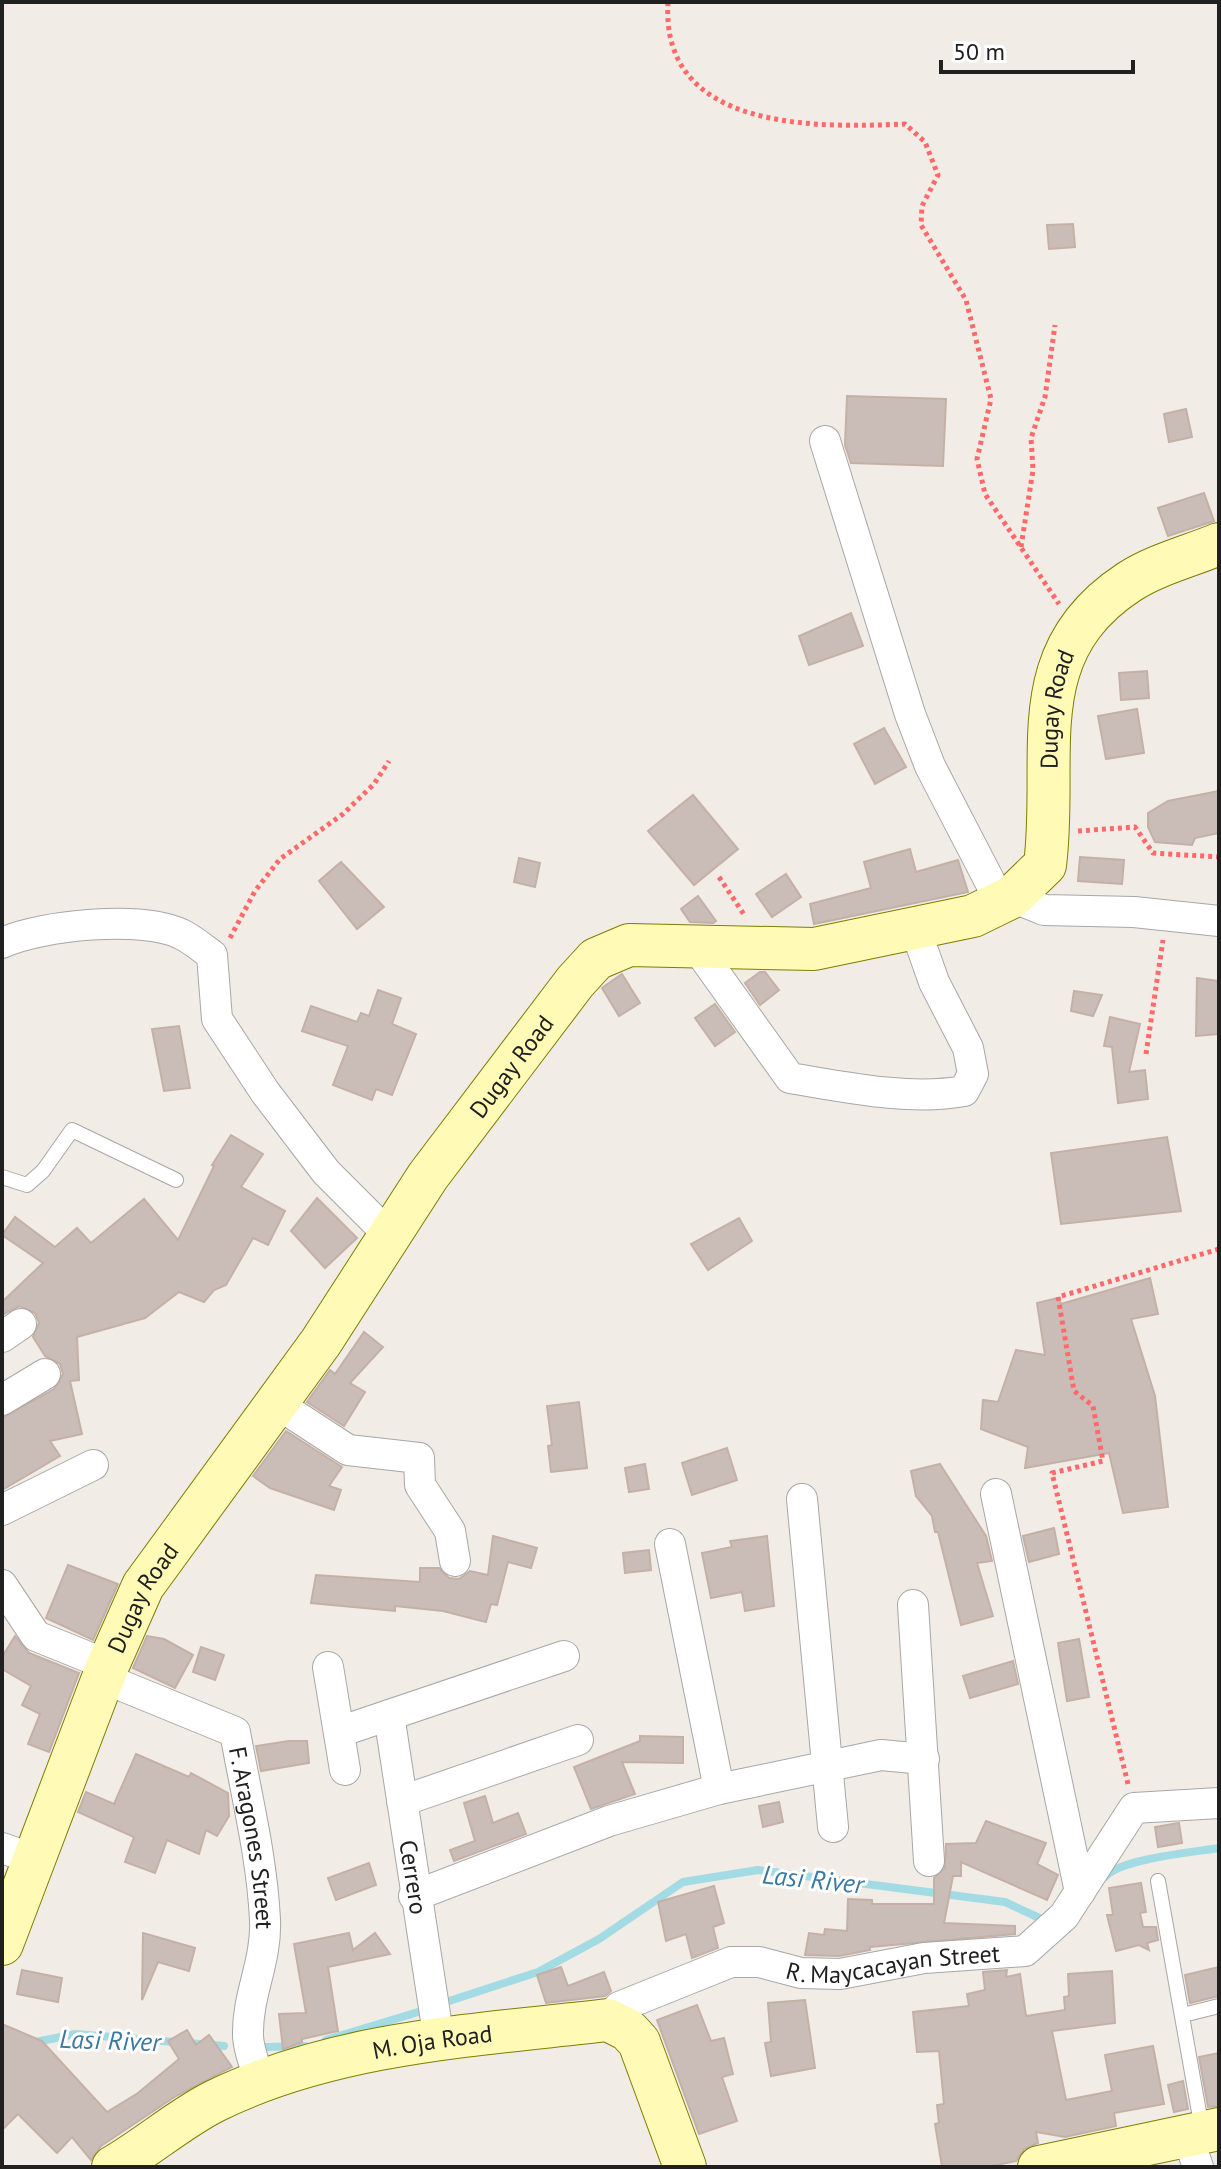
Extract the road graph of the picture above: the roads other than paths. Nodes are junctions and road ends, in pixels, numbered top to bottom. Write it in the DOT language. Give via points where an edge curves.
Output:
graph roads {
  1 [pos="825,441"];
  2 [pos="1219,544"];
  3 [pos="1007,900"];
  4 [pos="1219,921"];
  5 [pos="915,928"];
  6 [pos="2,943"];
  7 [pos="695,945"];
  8 [pos="2,1177"];
  9 [pos="176,1180"];
  10 [pos="388,1234"];
  11 [pos="45,1374"];
  12 [pos="2,1400"];
  13 [pos="276,1403"];
  14 [pos="93,1465"];
  15 [pos="996,1494"];
  16 [pos="802,1499"];
  17 [pos="2,1510"];
  18 [pos="670,1544"];
  19 [pos="455,1561"];
  20 [pos="2,1585"];
  21 [pos="913,1605"];
  22 [pos="564,1656"];
  23 [pos="328,1667"];
  24 [pos="106,1672"];
  25 [pos="389,1715"];
  26 [pos="339,1732"];
  27 [pos="578,1740"];
  28 [pos="924,1759"];
  29 [pos="828,1766"];
  30 [pos="345,1770"];
  31 [pos="719,1789"];
  32 [pos="402,1801"];
  33 [pos="1219,1803"];
  34 [pos="833,1827"];
  35 [pos="17,1854"];
  36 [pos="929,1861"];
  37 [pos="1158,1881"];
  38 [pos="414,1896"];
  39 [pos="1063,1915"];
  40 [pos="2,1944"];
  41 [pos="1219,2006"];
  42 [pos="1183,2015"];
  43 [pos="608,2020"];
  44 [pos="439,2040"];
  45 [pos="260,2082"];
  46 [pos="1202,2142"];
  47 [pos="1051,2166"];
  48 [pos="113,2167"];
  49 [pos="685,2167"];
  1 -- 3 [label="street" via="930,766"];
  2 -- 3 [label="street, Dugay Road" via="1132,581 1091,610 1076,632 1055,673 1045,865"];
  3 -- 4 [label="street" via="1044,910"];
  3 -- 5 [label="street, Dugay Road" via="973,916"];
  5 -- 7 [label="street, Dugay Road" via="814,949"];
  5 -- 7 [label="street" via="934,982 968,1048 973,1074 964,1091 844,1087 790,1078"];
  6 -- 10 [label="street" via="62,926 135,925 180,933 212,955 217,1019 326,1172"];
  7 -- 10 [label="street, Dugay Road" via="629,945 596,959"];
  8 -- 9 [label="lane" via="27,1185 72,1130"];
  10 -- 13 [label="street, Dugay Road" via="363,1279"];
  11 -- 12 [label="street"];
  13 -- 19 [label="street" via="348,1450 419,1458 420,1485 450,1531"];
  13 -- 24 [label="street, Dugay Road" via="143,1586"];
  14 -- 17 [label="street"];
  15 -- 39 [label="street"];
  16 -- 29 [label="street"];
  18 -- 31 [label="street"];
  20 -- 24 [label="street" via="36,1636"];
  21 -- 28 [label="street"];
  22 -- 25 [label="street"];
  23 -- 26 [label="street"];
  24 -- 35 [label="street, Dugay Road"];
  24 -- 45 [label="street, F. Aragones Street" via="235,1732 265,1921 264,1959 248,2036"];
  25 -- 26 [label="street"];
  25 -- 32 [label="street, Cerrero"];
  26 -- 30 [label="street"];
  27 -- 32 [label="street"];
  28 -- 29 [label="street" via="881,1755"];
  28 -- 36 [label="street"];
  29 -- 31 [label="street"];
  29 -- 34 [label="street"];
  31 -- 38 [label="street" via="609,1821"];
  32 -- 38 [label="street, Cerrero"];
  33 -- 39 [label="street" via="1134,1808"];
  35 -- 40 [label="street, Dugay Road"];
  37 -- 42 [label="lane"];
  38 -- 44 [label="street, Cerrero"];
  39 -- 43 [label="street, R. Maycacayan Street" via="1025,1951 924,1958 840,1974 731,1962 619,2007"];
  41 -- 42 [label="lane"];
  42 -- 46 [label="lane"];
  43 -- 44 [label="street, M. Oja Road"];
  43 -- 49 [label="street" via="639,2042"];
  44 -- 45 [label="street, M. Oja Road" via="319,2064"];
  45 -- 48 [label="street, M. Oja Road" via="213,2102"];
  46 -- 47 [label="street"];
}
